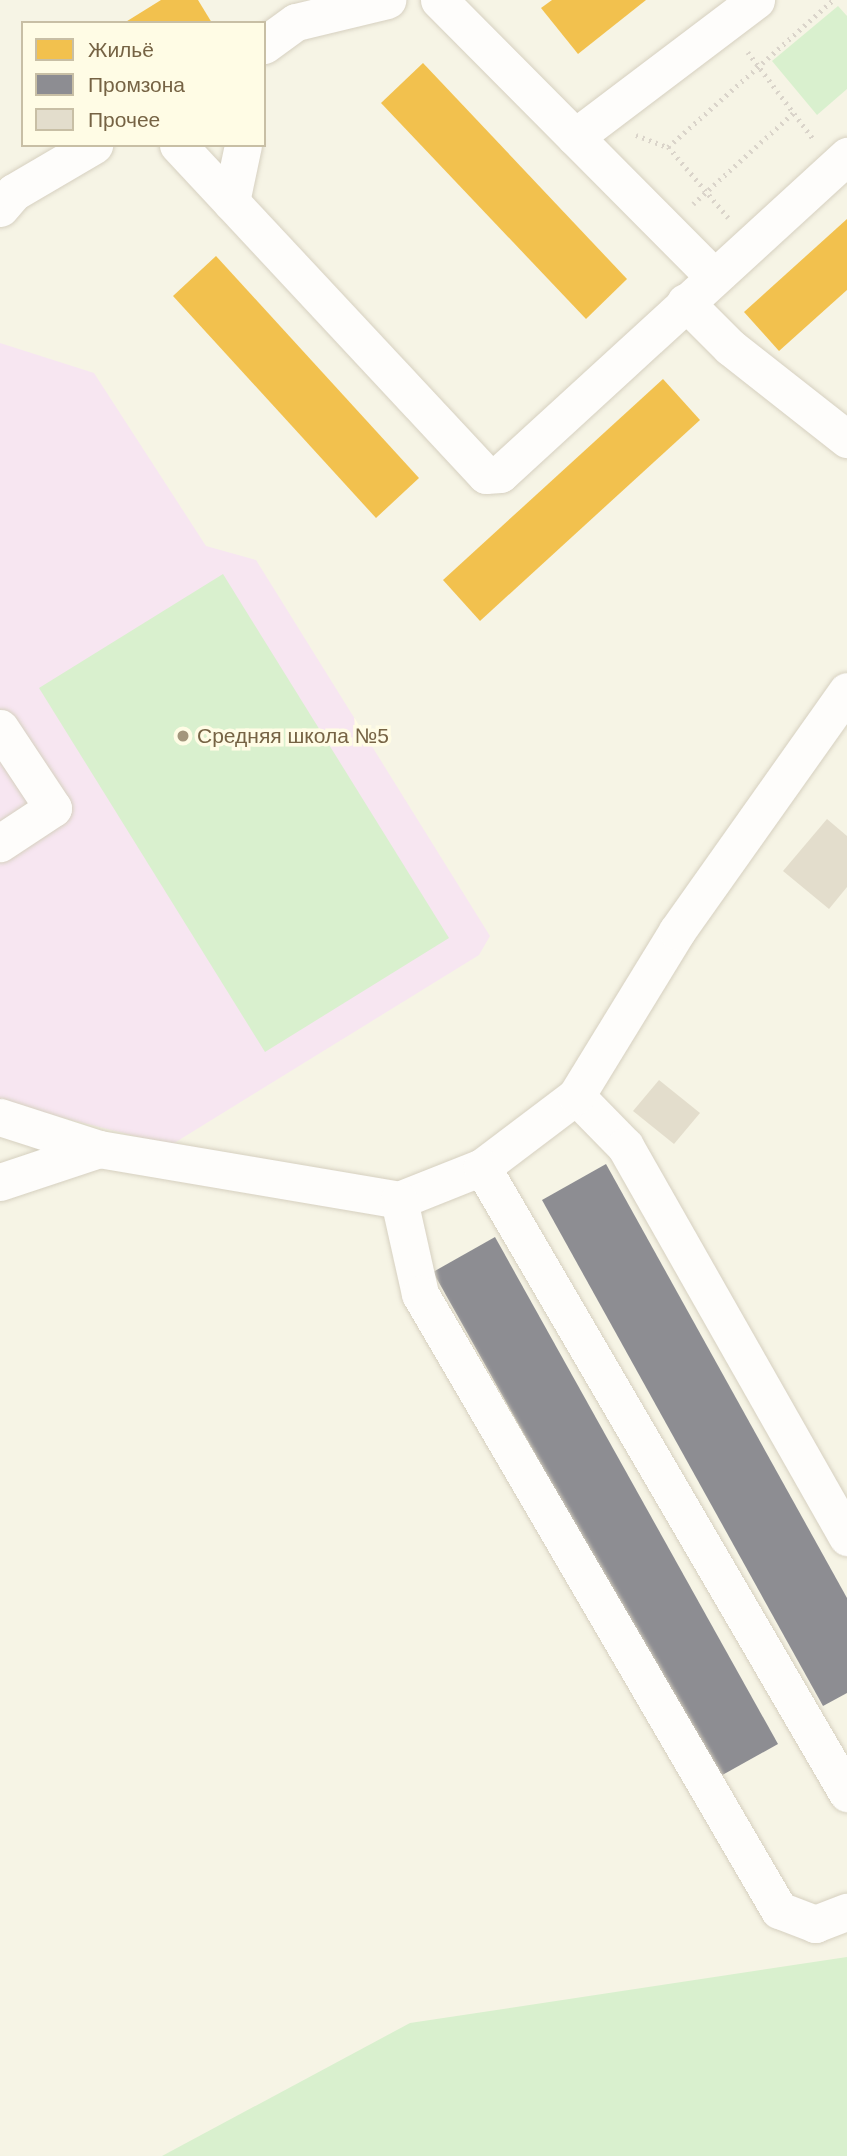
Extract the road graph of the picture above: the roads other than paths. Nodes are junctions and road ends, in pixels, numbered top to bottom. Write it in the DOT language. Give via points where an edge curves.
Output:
graph roads {
  1 [pos="387,0"];
  2 [pos="439,0"];
  3 [pos="756,0"];
  4 [pos="288,11"];
  5 [pos="266,43"];
  6 [pos="575,137"];
  7 [pos="91,147"];
  8 [pos="180,147"];
  9 [pos="243,147"];
  10 [pos="835,150"];
  11 [pos="231,202"];
  12 [pos="0,208"];
  13 [pos="713,276"];
  14 [pos="685,302"];
  15 [pos="847,439"];
  16 [pos="847,691"];
  17 [pos="0,728"];
  18 [pos="836,731"];
  19 [pos="0,843"];
  20 [pos="576,1096"];
  21 [pos="0,1117"];
  22 [pos="99,1149"];
  23 [pos="482,1167"];
  24 [pos="0,1182"];
  25 [pos="399,1200"];
  26 [pos="847,1536"];
  27 [pos="847,1793"];
  28 [pos="847,1912"];
  1 -- 4 [label="street"];
  2 -- 6 [label="street"];
  3 -- 6 [label="street"];
  4 -- 5 [label="street"];
  6 -- 13 [label="street"];
  7 -- 12 [label="street" via="14,192"];
  8 -- 11 [label="street"];
  9 -- 11 [label="street"];
  10 -- 13 [label="street"];
  11 -- 14 [label="street" via="486,475 500,474"];
  13 -- 14 [label="street"];
  14 -- 15 [label="street" via="730,347"];
  16 -- 18 [label="street"];
  17 -- 19 [label="street" via="53,808"];
  18 -- 20 [label="street" via="677,931"];
  20 -- 23 [label="street"];
  20 -- 26 [label="street" via="625,1146"];
  21 -- 22 [label="street"];
  22 -- 24 [label="street"];
  22 -- 25 [label="street"];
  23 -- 25 [label="street"];
  23 -- 27 [label="street"];
  25 -- 28 [label="street" via="420,1294 779,1910 815,1924"];
}
